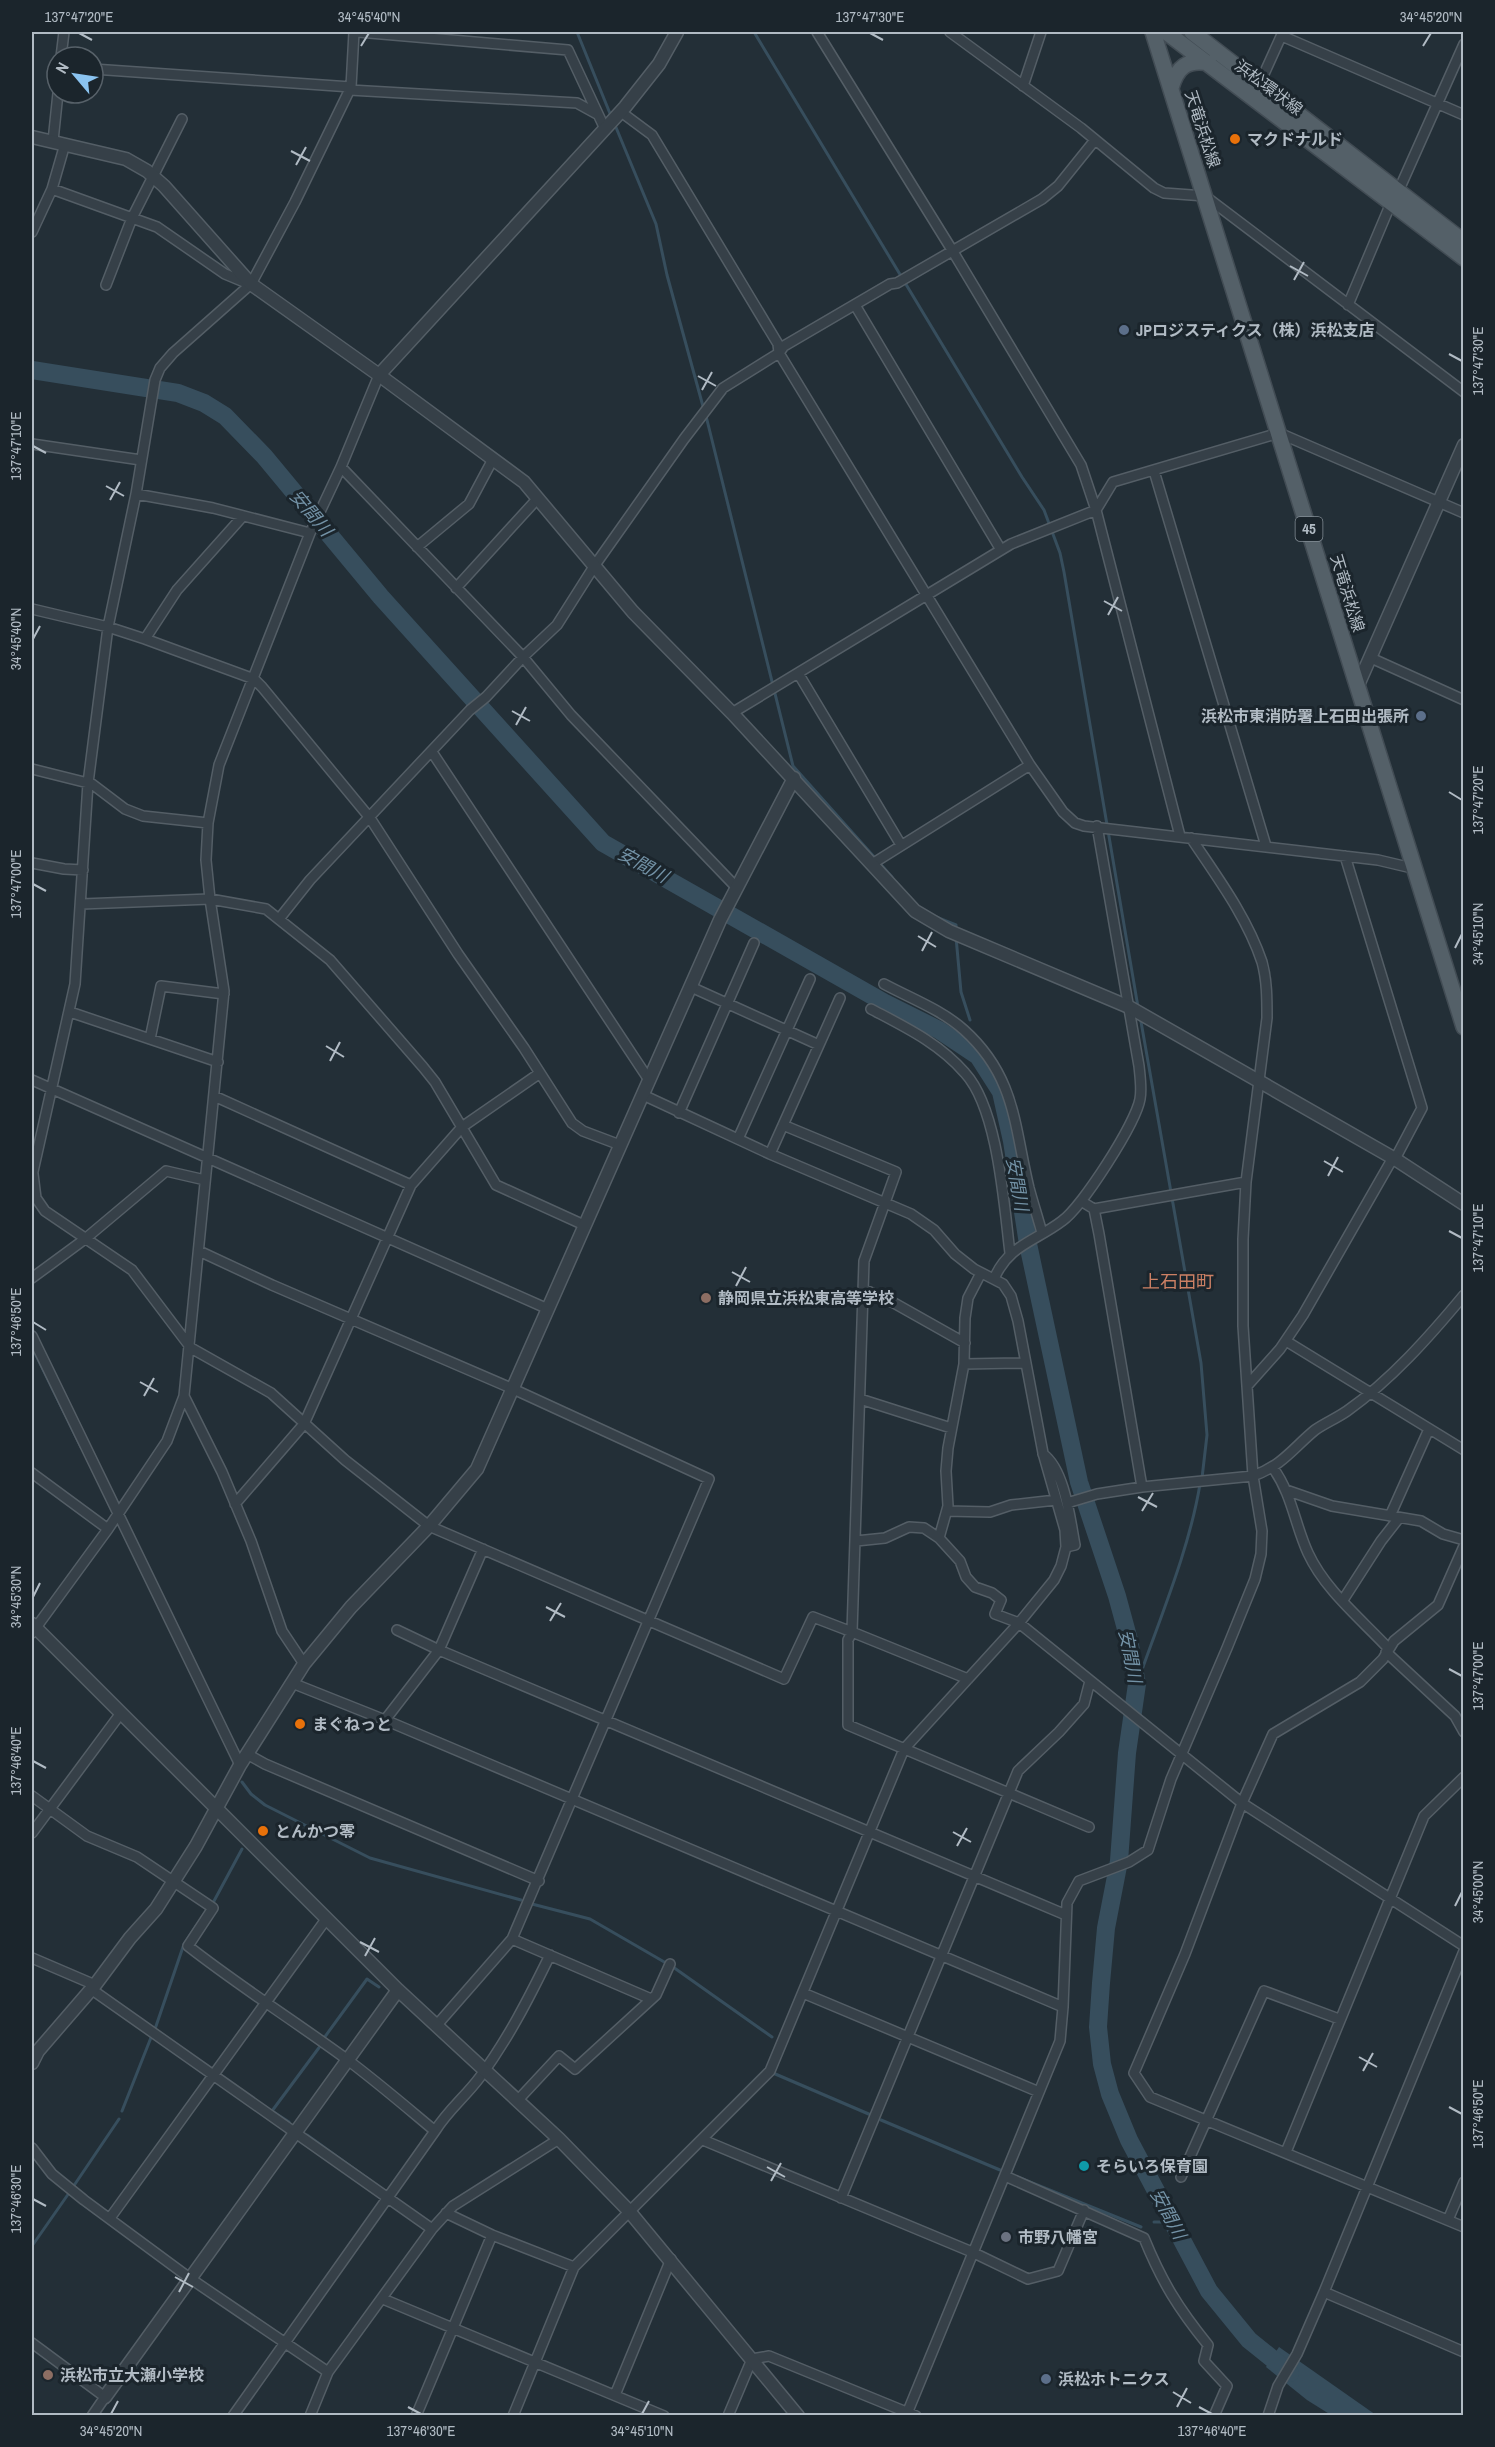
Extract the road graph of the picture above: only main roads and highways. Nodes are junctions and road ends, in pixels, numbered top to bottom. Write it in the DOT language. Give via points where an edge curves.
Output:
graph roads {
  1 [pos="1153,32"];
  2 [pos="1166,32"];
  3 [pos="1192,32"];
  4 [pos="1209,63"];
  5 [pos="1171,88"];
  6 [pos="1394,197"];
  7 [pos="1464,242"];
  8 [pos="1464,258"];
  9 [pos="1464,1027"];
  1 -- 5 [label="main road, 天竜浜松線 / 45"];
  2 -- 4 [label="main road, 浜松環状線"];
  3 -- 6 [label="main road, 浜松環状線"];
  4 -- 5 [label="main road" via="1195,61 1181,67"];
  4 -- 6 [label="main road, 浜松環状線"];
  5 -- 9 [label="main road, 天竜浜松線 / 45"];
  6 -- 7 [label="main road, 浜松環状線"];
  6 -- 8 [label="main road, 浜松環状線"];
}
